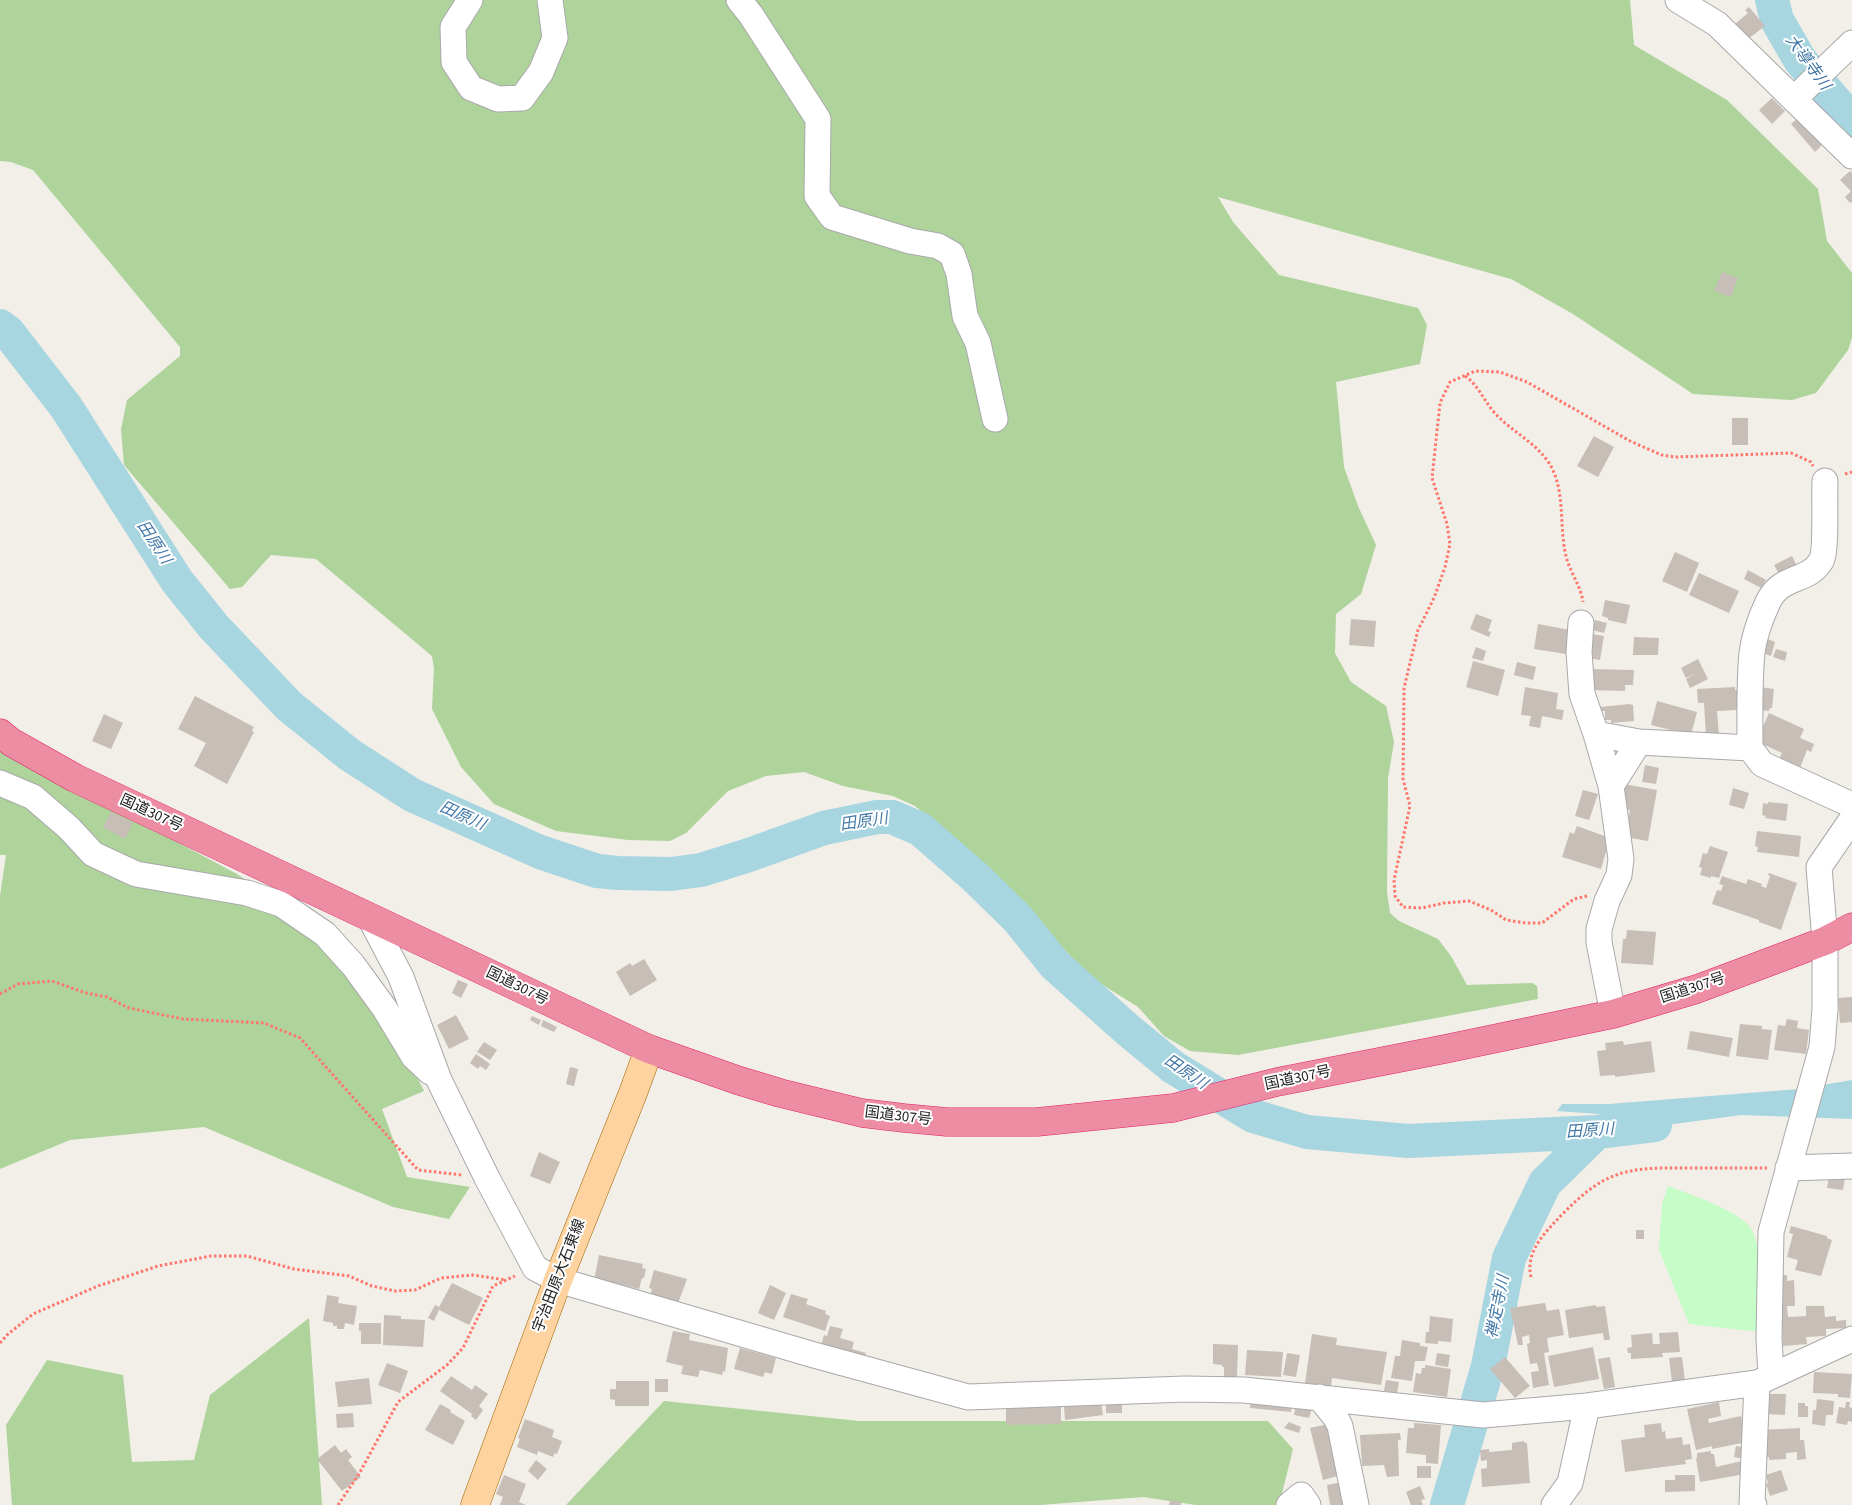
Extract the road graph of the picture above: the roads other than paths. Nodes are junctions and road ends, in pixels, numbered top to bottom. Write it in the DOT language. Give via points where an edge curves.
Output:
graph roads {
  1 [pos="470,0"];
  2 [pos="550,0"];
  3 [pos="739,0"];
  4 [pos="1678,0"];
  5 [pos="1852,43"];
  6 [pos="1798,96"];
  7 [pos="1852,156"];
  8 [pos="995,419"];
  9 [pos="1825,481"];
  10 [pos="1581,623"];
  11 [pos="0,733"];
  12 [pos="1596,734"];
  13 [pos="1639,742"];
  14 [pos="1750,748"];
  15 [pos="0,783"];
  16 [pos="1611,786"];
  17 [pos="1852,805"];
  18 [pos="1852,819"];
  19 [pos="370,918"];
  20 [pos="1852,927"];
  21 [pos="1825,941"];
  22 [pos="1613,1014"];
  23 [pos="649,1049"];
  24 [pos="438,1080"];
  25 [pos="1789,1165"];
  26 [pos="1852,1166"];
  27 [pos="546,1274"];
  28 [pos="1852,1338"];
  29 [pos="1814,1356"];
  30 [pos="1852,1360"];
  31 [pos="1764,1379"];
  32 [pos="1319,1397"];
  33 [pos="1587,1406"];
  34 [pos="475,1505"];
  35 [pos="1289,1505"];
  36 [pos="1308,1505"];
  37 [pos="1356,1505"];
  38 [pos="1554,1505"];
  39 [pos="1754,1505"];
  1 -- 2 [label="street" via="453,27 454,62 472,88 498,99 522,98 541,72 555,38"];
  3 -- 8 [label="street" via="818,119 817,196 832,217 910,241 938,246 952,254 959,274 965,316 978,343"];
  4 -- 6 [label="street" via="1718,24"];
  5 -- 6 [label="street"];
  6 -- 7 [label="street"];
  9 -- 14 [label="street" via="1825,549 1821,561 1808,574 1777,587 1768,601 1756,634 1752,653"];
  10 -- 12 [label="street" via="1582,694"];
  11 -- 19 [label="highway, 国道307号" via="75,778"];
  12 -- 13 [label="street"];
  12 -- 16 [label="street"];
  13 -- 14 [label="street"];
  13 -- 16 [label="street"];
  14 -- 17 [label="street" via="1762,764"];
  15 -- 24 [label="street" via="33,797 93,854 136,874 264,898 280,904 325,934 385,1008 414,1057"];
  16 -- 22 [label="street" via="1619,875 1607,901 1599,942"];
  18 -- 21 [label="street" via="1819,867"];
  19 -- 23 [label="highway, 国道307号"];
  19 -- 24 [label="street" via="401,977"];
  20 -- 21 [label="highway, 国道307号"];
  21 -- 22 [label="highway, 国道307号" via="1697,990"];
  21 -- 25 [label="street" via="1822,1047"];
  22 -- 23 [label="highway, 国道307号" via="1277,1082 1173,1108 1028,1122 947,1122 862,1113 780,1093"];
  23 -- 27 [label="main road, 宇治田原大石東線"];
  24 -- 27 [label="street" via="487,1178"];
  25 -- 26 [label="street"];
  25 -- 31 [label="street" via="1771,1232 1769,1338"];
  27 -- 32 [label="street" via="814,1356 968,1397 1185,1389 1244,1390"];
  27 -- 34 [label="main road, 宇治田原大石東線"];
  28 -- 29 [label="street"];
  29 -- 30 [label="street"];
  29 -- 31 [label="street"];
  31 -- 33 [label="street"];
  31 -- 39 [label="street"];
  32 -- 33 [label="street" via="1483,1415"];
  32 -- 37 [label="street" via="1340,1426"];
  33 -- 38 [label="street" via="1570,1483"];
  35 -- 36 [label="street" via="1302,1495"];
}
